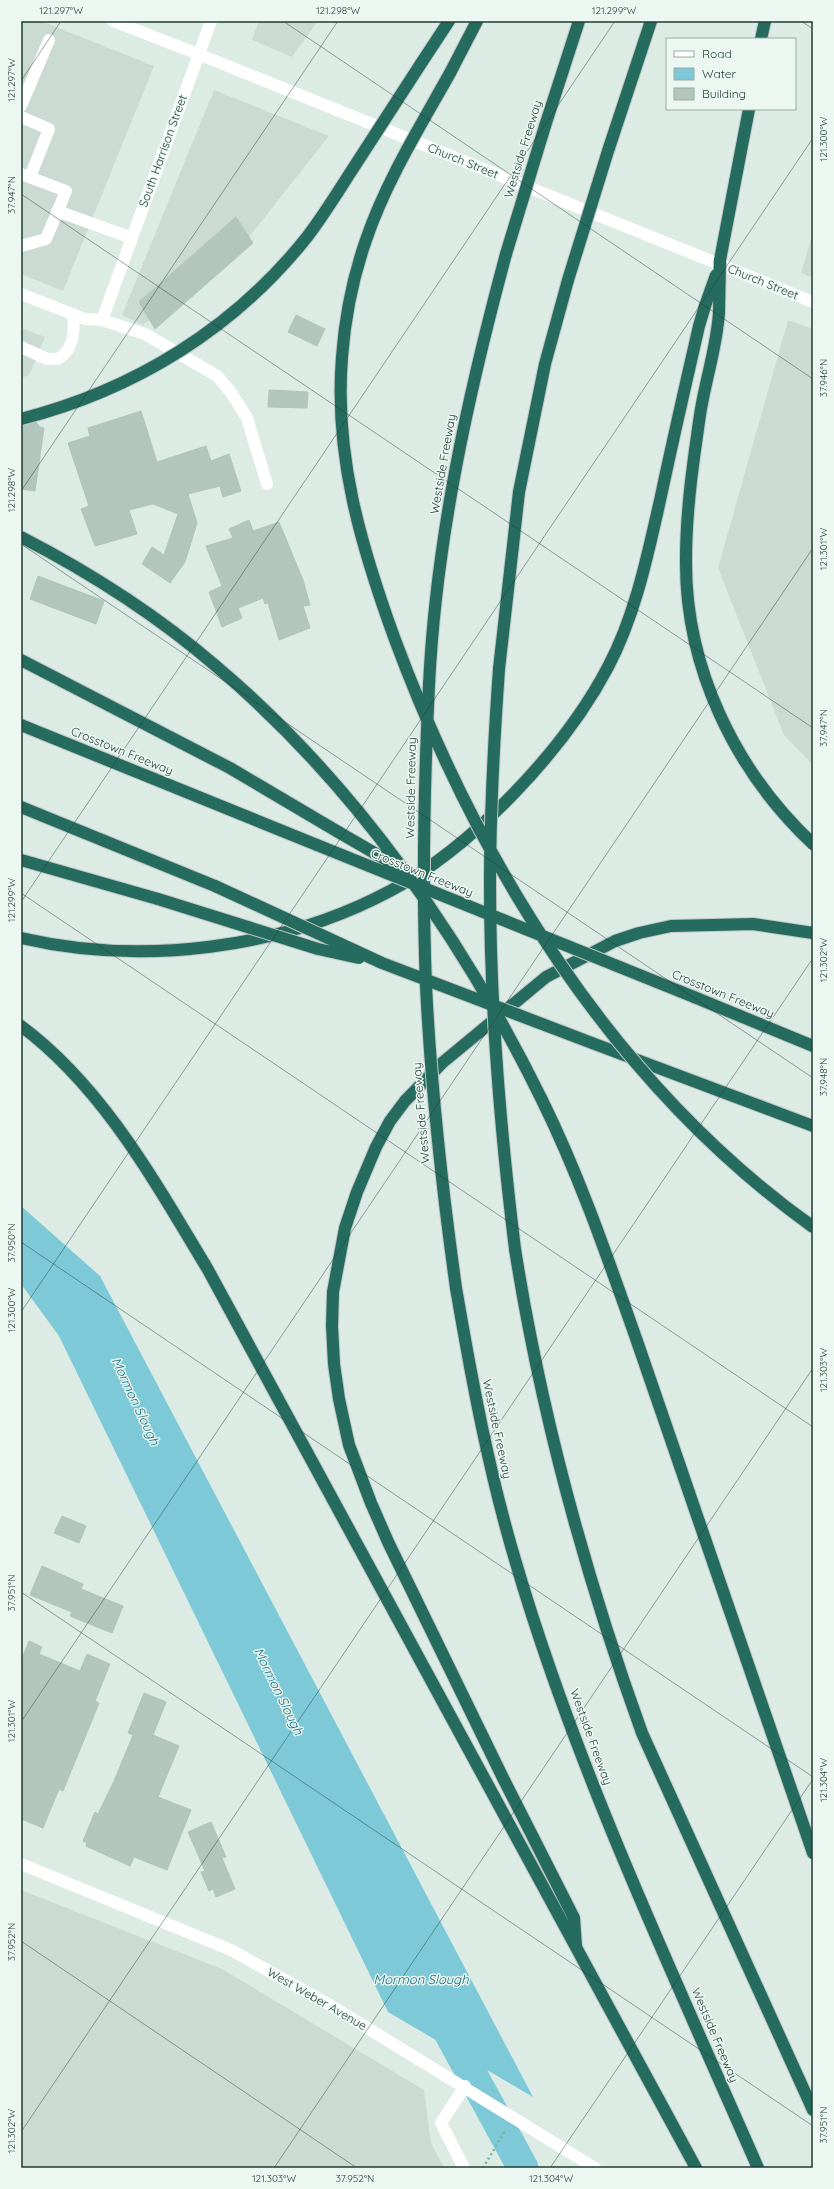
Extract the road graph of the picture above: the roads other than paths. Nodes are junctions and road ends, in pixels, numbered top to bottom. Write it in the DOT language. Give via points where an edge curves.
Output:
graph roads {
  1 [pos="112,21"];
  2 [pos="211,21"];
  3 [pos="449,21"];
  4 [pos="477,21"];
  5 [pos="579,21"];
  6 [pos="652,21"];
  7 [pos="765,21"];
  8 [pos="762,38"];
  9 [pos="49,40"];
  10 [pos="198,54"];
  11 [pos="21,106"];
  12 [pos="749,110"];
  13 [pos="21,117"];
  14 [pos="25,175"];
  15 [pos="57,211"];
  16 [pos="132,238"];
  17 [pos="21,246"];
  18 [pos="720,260"];
  19 [pos="21,294"];
  20 [pos="813,302"];
  21 [pos="73,314"];
  22 [pos="102,320"];
  23 [pos="21,347"];
  24 [pos="21,419"];
  25 [pos="267,484"];
  26 [pos="21,537"];
  27 [pos="21,660"];
  28 [pos="21,726"];
  29 [pos="21,807"];
  30 [pos="813,844"];
  31 [pos="21,860"];
  32 [pos="471,908"];
  33 [pos="813,933"];
  34 [pos="21,938"];
  35 [pos="382,963"];
  36 [pos="21,1026"];
  37 [pos="813,1046"];
  38 [pos="813,1126"];
  39 [pos="813,1227"];
  40 [pos="813,1853"];
  41 [pos="21,1864"];
  42 [pos="576,1946"];
  43 [pos="465,2086"];
  44 [pos="813,2110"];
  45 [pos="464,2168"];
  46 [pos="595,2168"];
  47 [pos="696,2168"];
  48 [pos="758,2168"];
  1 -- 10 [label="street, Church Street"];
  2 -- 10 [label="street, South Harrison Street"];
  3 -- 24 [label="highway, bridge" via="307,236 285,263 240,308 207,334 147,372 83,401"];
  4 -- 39 [label="highway, bridge" via="390,183 375,216 356,271 345,325 340,392 343,451 348,484 366,556 403,662 452,774 503,870 565,970 633,1060 680,1113 744,1174"];
  5 -- 48 [label="highway, Westside Freeway, bridge" via="506,254 478,357 461,439 435,600 429,685 424,835 426,986 437,1137 456,1288 482,1430 516,1563 601,1808"];
  6 -- 44 [label="highway, bridge" via="568,280 545,364 519,492 499,669 491,812 491,956 499,1103 515,1249 535,1362 576,1529 642,1732"];
  7 -- 8 [label="highway"];
  9 -- 11 [label="street"];
  10 -- 16 [label="street, South Harrison Street"];
  10 -- 20 [label="street, Church Street"];
  12 -- 18 [label="highway"];
  13 -- 14 [label="street" via="49,129"];
  14 -- 15 [label="street" via="66,191"];
  15 -- 16 [label="street"];
  15 -- 17 [label="street" via="46,239"];
  16 -- 22 [label="street, South Harrison Street"];
  18 -- 30 [label="highway, bridge" via="718,329 701,403 688,500 686,560 691,618 706,680 724,725 758,782 778,808"];
  18 -- 34 [label="highway, bridge" via="699,326 645,566 628,617 609,665 589,700 531,776 472,833 427,869 391,891 300,928 247,941 204,947 128,951 77,948"];
  19 -- 21 [label="street"];
  21 -- 22 [label="street" via="85,319"];
  21 -- 23 [label="street" via="74,327 70,348 58,360 50,360"];
  22 -- 25 [label="street" via="144,334 217,376 230,390 247,418"];
  26 -- 40 [label="highway, bridge" via="126,598 217,667 251,697 305,752 360,814 434,913 488,998 543,1101 588,1205"];
  27 -- 32 [label="highway, bridge" via="230,768"];
  28 -- 32 [label="highway, Crosstown Freeway, bridge"];
  29 -- 35 [label="highway, bridge" via="215,886"];
  31 -- 35 [label="highway, bridge" via="318,949"];
  32 -- 37 [label="highway, Crosstown Freeway, bridge"];
  33 -- 42 [label="highway" via="753,924 671,926 615,941 546,977 442,1063 405,1102 390,1121 376,1147 357,1192 346,1228 333,1292 332,1326 339,1399 350,1445 389,1544 496,1765 574,1918"];
  35 -- 38 [label="highway, bridge"];
  36 -- 42 [label="highway" via="42,1041 91,1092 142,1160 207,1268"];
  41 -- 43 [label="street, West Weber Avenue" via="231,1950 330,2005"];
  42 -- 47 [label="highway"];
  43 -- 45 [label="street" via="441,2123"];
  43 -- 46 [label="street, West Weber Avenue"];
}
